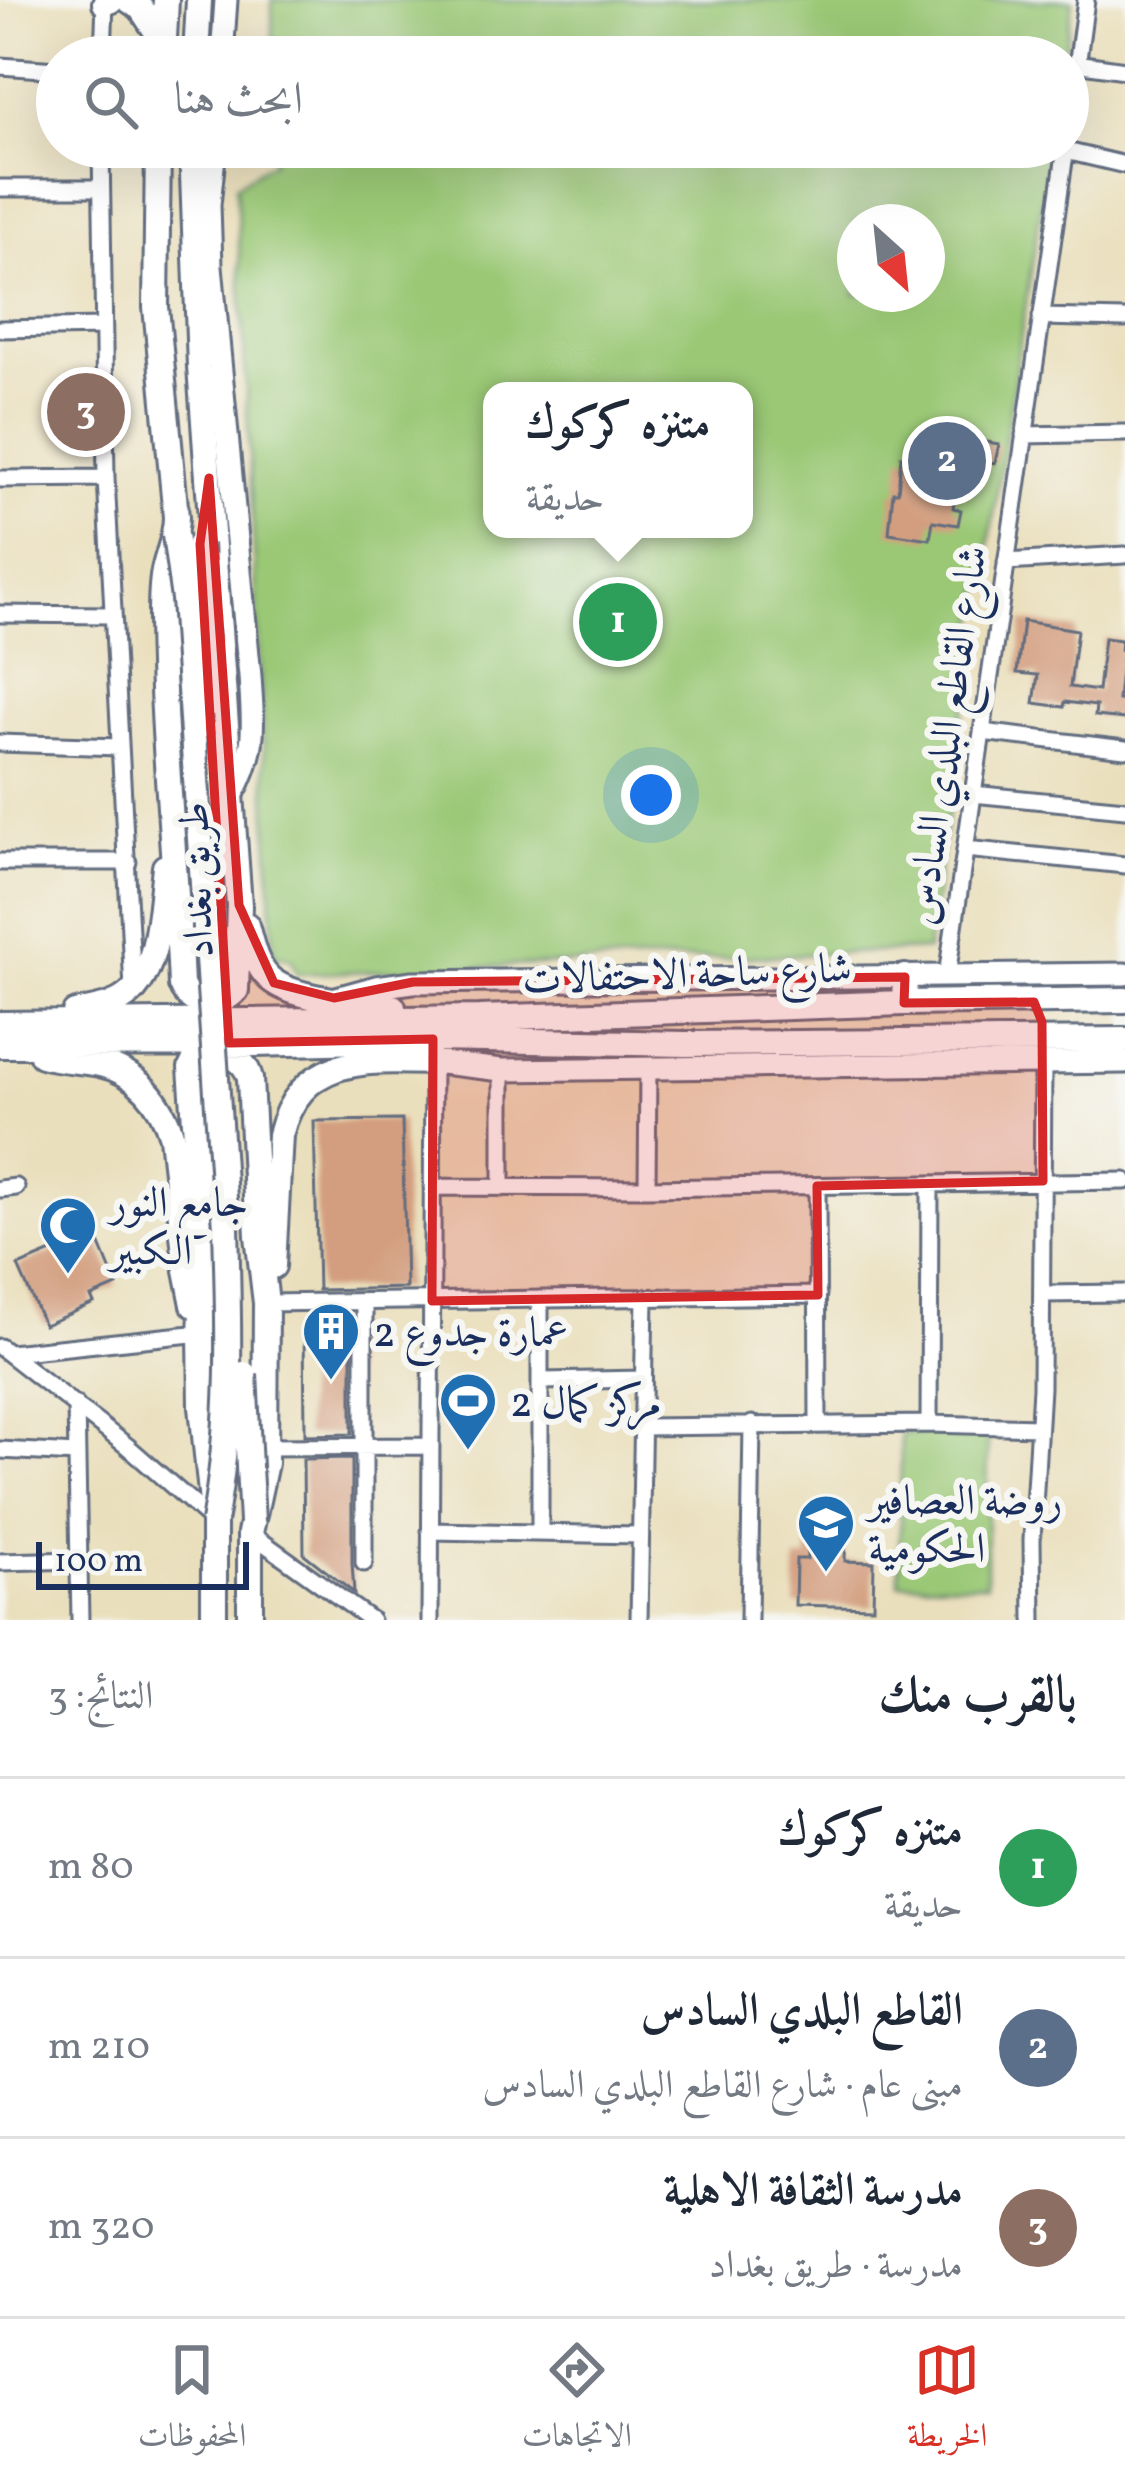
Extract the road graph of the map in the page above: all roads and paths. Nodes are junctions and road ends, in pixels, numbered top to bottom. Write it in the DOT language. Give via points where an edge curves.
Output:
graph roads {
  1 [pos="166,0"];
  2 [pos="199,0"];
  3 [pos="226,0"];
  4 [pos="1086,0"];
  5 [pos="113,1"];
  6 [pos="107,36"];
  7 [pos="156,36"];
  8 [pos="164,36"];
  9 [pos="197,36"];
  10 [pos="223,36"];
  11 [pos="1080,36"];
  12 [pos="1089,65"];
  13 [pos="0,66"];
  14 [pos="36,69"];
  15 [pos="1125,70"];
  16 [pos="1089,155"];
  17 [pos="1125,165"];
  18 [pos="100,168"];
  19 [pos="158,168"];
  20 [pos="194,168"];
  21 [pos="212,168"];
  22 [pos="1063,168"];
  23 [pos="0,188"];
  24 [pos="100,188"];
  25 [pos="1041,317"];
  26 [pos="1125,319"];
  27 [pos="103,328"];
  28 [pos="0,329"];
  29 [pos="213,391"];
  30 [pos="1125,433"];
  31 [pos="1024,435"];
  32 [pos="0,478"];
  33 [pos="106,478"];
  34 [pos="209,478"];
  35 [pos="187,539"];
  36 [pos="1125,555"];
  37 [pos="1006,562"];
  38 [pos="0,614"];
  39 [pos="111,615"];
  40 [pos="982,732"];
  41 [pos="0,743"];
  42 [pos="119,747"];
  43 [pos="1125,749"];
  44 [pos="973,794"];
  45 [pos="232,796"];
  46 [pos="1125,808"];
  47 [pos="170,835"];
  48 [pos="965,849"];
  49 [pos="0,862"];
  50 [pos="128,862"];
  51 [pos="1125,865"];
  52 [pos="239,905"];
  53 [pos="1125,974"];
  54 [pos="947,976"];
  55 [pos="905,977"];
  56 [pos="133,992"];
  57 [pos="334,998"];
  58 [pos="1125,1000"];
  59 [pos="1084,1001"];
  60 [pos="1034,1002"];
  61 [pos="904,1004"];
  62 [pos="478,1018"];
  63 [pos="254,1032"];
  64 [pos="9,1035"];
  65 [pos="1084,1040"];
  66 [pos="1125,1040"];
  67 [pos="433,1050"];
  68 [pos="1039,1052"];
  69 [pos="686,1056"];
  70 [pos="1125,1062"];
  71 [pos="648,1068"];
  72 [pos="502,1070"];
  73 [pos="1043,1180"];
  74 [pos="1125,1181"];
  75 [pos="931,1184"];
  76 [pos="818,1186"];
  77 [pos="432,1187"];
  78 [pos="502,1188"];
  79 [pos="646,1188"];
  80 [pos="1125,1293"];
  81 [pos="1042,1294"];
  82 [pos="818,1295"];
  83 [pos="644,1298"];
  84 [pos="540,1299"];
  85 [pos="432,1301"];
  86 [pos="364,1302"];
  87 [pos="266,1304"];
  88 [pos="201,1333"];
  89 [pos="5,1350"];
  90 [pos="643,1379"];
  91 [pos="541,1381"];
  92 [pos="76,1406"];
  93 [pos="752,1424"];
  94 [pos="818,1424"];
  95 [pos="928,1424"];
  96 [pos="642,1427"];
  97 [pos="1038,1427"];
  98 [pos="431,1446"];
  99 [pos="363,1447"];
  100 [pos="265,1448"];
  101 [pos="0,1450"];
  102 [pos="77,1454"];
  103 [pos="214,1522"];
  104 [pos="251,1527"];
  105 [pos="430,1531"];
  106 [pos="540,1533"];
  107 [pos="640,1535"];
  108 [pos="79,1560"];
  109 [pos="0,1562"];
  110 [pos="364,1563"];
  111 [pos="80,1620"];
  112 [pos="214,1620"];
  113 [pos="250,1620"];
  114 [pos="371,1620"];
  115 [pos="430,1620"];
  116 [pos="639,1620"];
  117 [pos="749,1620"];
  118 [pos="1033,1620"];
  1 -- 8 [label="main road"];
  2 -- 9 [label="main road"];
  3 -- 10 [label="main road"];
  4 -- 11 [label="street"];
  5 -- 6 [label="street"];
  5 -- 7 [label="main road" via="141,8"];
  12 -- 15 [label="street"];
  13 -- 14 [label="street"];
  16 -- 17 [label="street"];
  18 -- 24 [label="street"];
  19 -- 35 [label="main road, طريق بغداد" via="156,308 176,518"];
  20 -- 29 [label="main road, طريق بغداد"];
  21 -- 29 [label="main road"];
  22 -- 25 [label="street, شارع القاطع البلدي السادس"];
  23 -- 24 [label="street"];
  24 -- 27 [label="street"];
  25 -- 26 [label="street"];
  25 -- 31 [label="street, شارع القاطع البلدي السادس"];
  27 -- 28 [label="street"];
  27 -- 33 [label="street"];
  29 -- 34 [label="main road, طريق بغداد"];
  29 -- 45 [label="main road" via="253,738"];
  30 -- 31 [label="street"];
  31 -- 37 [label="street, شارع القاطع البلدي السادس"];
  32 -- 33 [label="street"];
  33 -- 39 [label="street"];
  34 -- 35 [label="main road"];
  34 -- 45 [label="main road, طريق بغداد"];
  35 -- 47 [label="main road, طريق بغداد" via="164,571 161,616"];
  35 -- 103 [label="main road, bridge" via="230,1372"];
  35 -- 104 [label="main road, bridge" via="236,1162"];
  36 -- 37 [label="street"];
  37 -- 40 [label="street, شارع القاطع البلدي السادس"];
  38 -- 39 [label="street"];
  39 -- 42 [label="street"];
  40 -- 43 [label="street"];
  40 -- 44 [label="street, شارع القاطع البلدي السادس"];
  41 -- 42 [label="street"];
  42 -- 50 [label="street"];
  44 -- 46 [label="street"];
  44 -- 48 [label="street, شارع القاطع البلدي السادس"];
  45 -- 52 [label="main road, طريق بغداد"];
  47 -- 52 [label="main road, طريق بغداد" via="181,985 191,1000 224,1000 236,990"];
  47 -- 56 [label="main road" via="152,953"];
  48 -- 51 [label="street"];
  48 -- 54 [label="street, شارع القاطع البلدي السادس"];
  49 -- 50 [label="street"];
  50 -- 56 [label="street"];
  52 -- 57 [label="main road" via="266,975"];
  53 -- 54 [label="main road"];
  54 -- 55 [label="main road"];
  55 -- 57 [label="main road" via="413,982"];
  55 -- 61 [label="main road"];
  56 -- 64 [label="main road"];
  57 -- 62 [label="main road"];
  58 -- 59 [label="main road, شارع ساحة الاحتفالات"];
  59 -- 60 [label="main road, شارع ساحة الاحتفالات"];
  59 -- 65 [label="main road"];
  60 -- 61 [label="main road, شارع ساحة الاحتفالات"];
  60 -- 68 [label="main road"];
  61 -- 62 [label="main road, شارع ساحة الاحتفالات"];
  62 -- 63 [label="main road, شارع ساحة الاحتفالات"];
  63 -- 64 [label="main road"];
  63 -- 67 [label="main road, شارع ساحة الاحتفالات"];
  64 -- 88 [label="main road" via="58,1060 116,1069 157,1102 172,1137"];
  65 -- 66 [label="main road, شارع ساحة الاحتفالات"];
  65 -- 68 [label="main road, شارع ساحة الاحتفالات"];
  67 -- 69 [label="main road, شارع ساحة الاحتفالات"];
  67 -- 72 [label="main road"];
  67 -- 77 [label="street"];
  67 -- 87 [label="main road" via="338,1066 293,1101 280,1135"];
  68 -- 69 [label="main road, شارع ساحة الاحتفالات"];
  68 -- 70 [label="main road"];
  68 -- 73 [label="street"];
  69 -- 71 [label="main road"];
  71 -- 72 [label="main road"];
  71 -- 79 [label="street"];
  72 -- 78 [label="street"];
  73 -- 74 [label="street"];
  73 -- 75 [label="street"];
  73 -- 81 [label="street"];
  75 -- 76 [label="street"];
  75 -- 95 [label="street"];
  76 -- 79 [label="street"];
  76 -- 82 [label="street"];
  77 -- 78 [label="street"];
  77 -- 85 [label="street"];
  78 -- 79 [label="street"];
  80 -- 81 [label="street"];
  81 -- 97 [label="street"];
  82 -- 83 [label="street"];
  82 -- 94 [label="street"];
  83 -- 84 [label="street"];
  83 -- 90 [label="street"];
  84 -- 85 [label="street"];
  84 -- 91 [label="street"];
  85 -- 86 [label="street"];
  85 -- 98 [label="street"];
  86 -- 87 [label="street"];
  86 -- 99 [label="street"];
  87 -- 88 [label="main road" via="249,1072 234,1057 201,1055 191,1068 205,1257"];
  87 -- 100 [label="main road"];
  88 -- 89 [label="street"];
  88 -- 103 [label="main road"];
  89 -- 92 [label="street"];
  90 -- 91 [label="street"];
  90 -- 96 [label="street"];
  91 -- 106 [label="street"];
  92 -- 102 [label="street"];
  92 -- 103 [label="street"];
  93 -- 94 [label="street"];
  93 -- 96 [label="street"];
  93 -- 117 [label="street"];
  94 -- 95 [label="street"];
  95 -- 97 [label="street"];
  96 -- 107 [label="street"];
  97 -- 118 [label="street"];
  98 -- 99 [label="street"];
  98 -- 105 [label="street"];
  99 -- 100 [label="street"];
  99 -- 110 [label="street"];
  100 -- 104 [label="main road"];
  101 -- 102 [label="street"];
  102 -- 108 [label="street"];
  103 -- 112 [label="main road"];
  104 -- 113 [label="main road"];
  104 -- 114 [label="street"];
  105 -- 106 [label="street"];
  105 -- 115 [label="street"];
  106 -- 107 [label="street"];
  107 -- 116 [label="street"];
  108 -- 109 [label="street"];
  108 -- 111 [label="street"];
}
